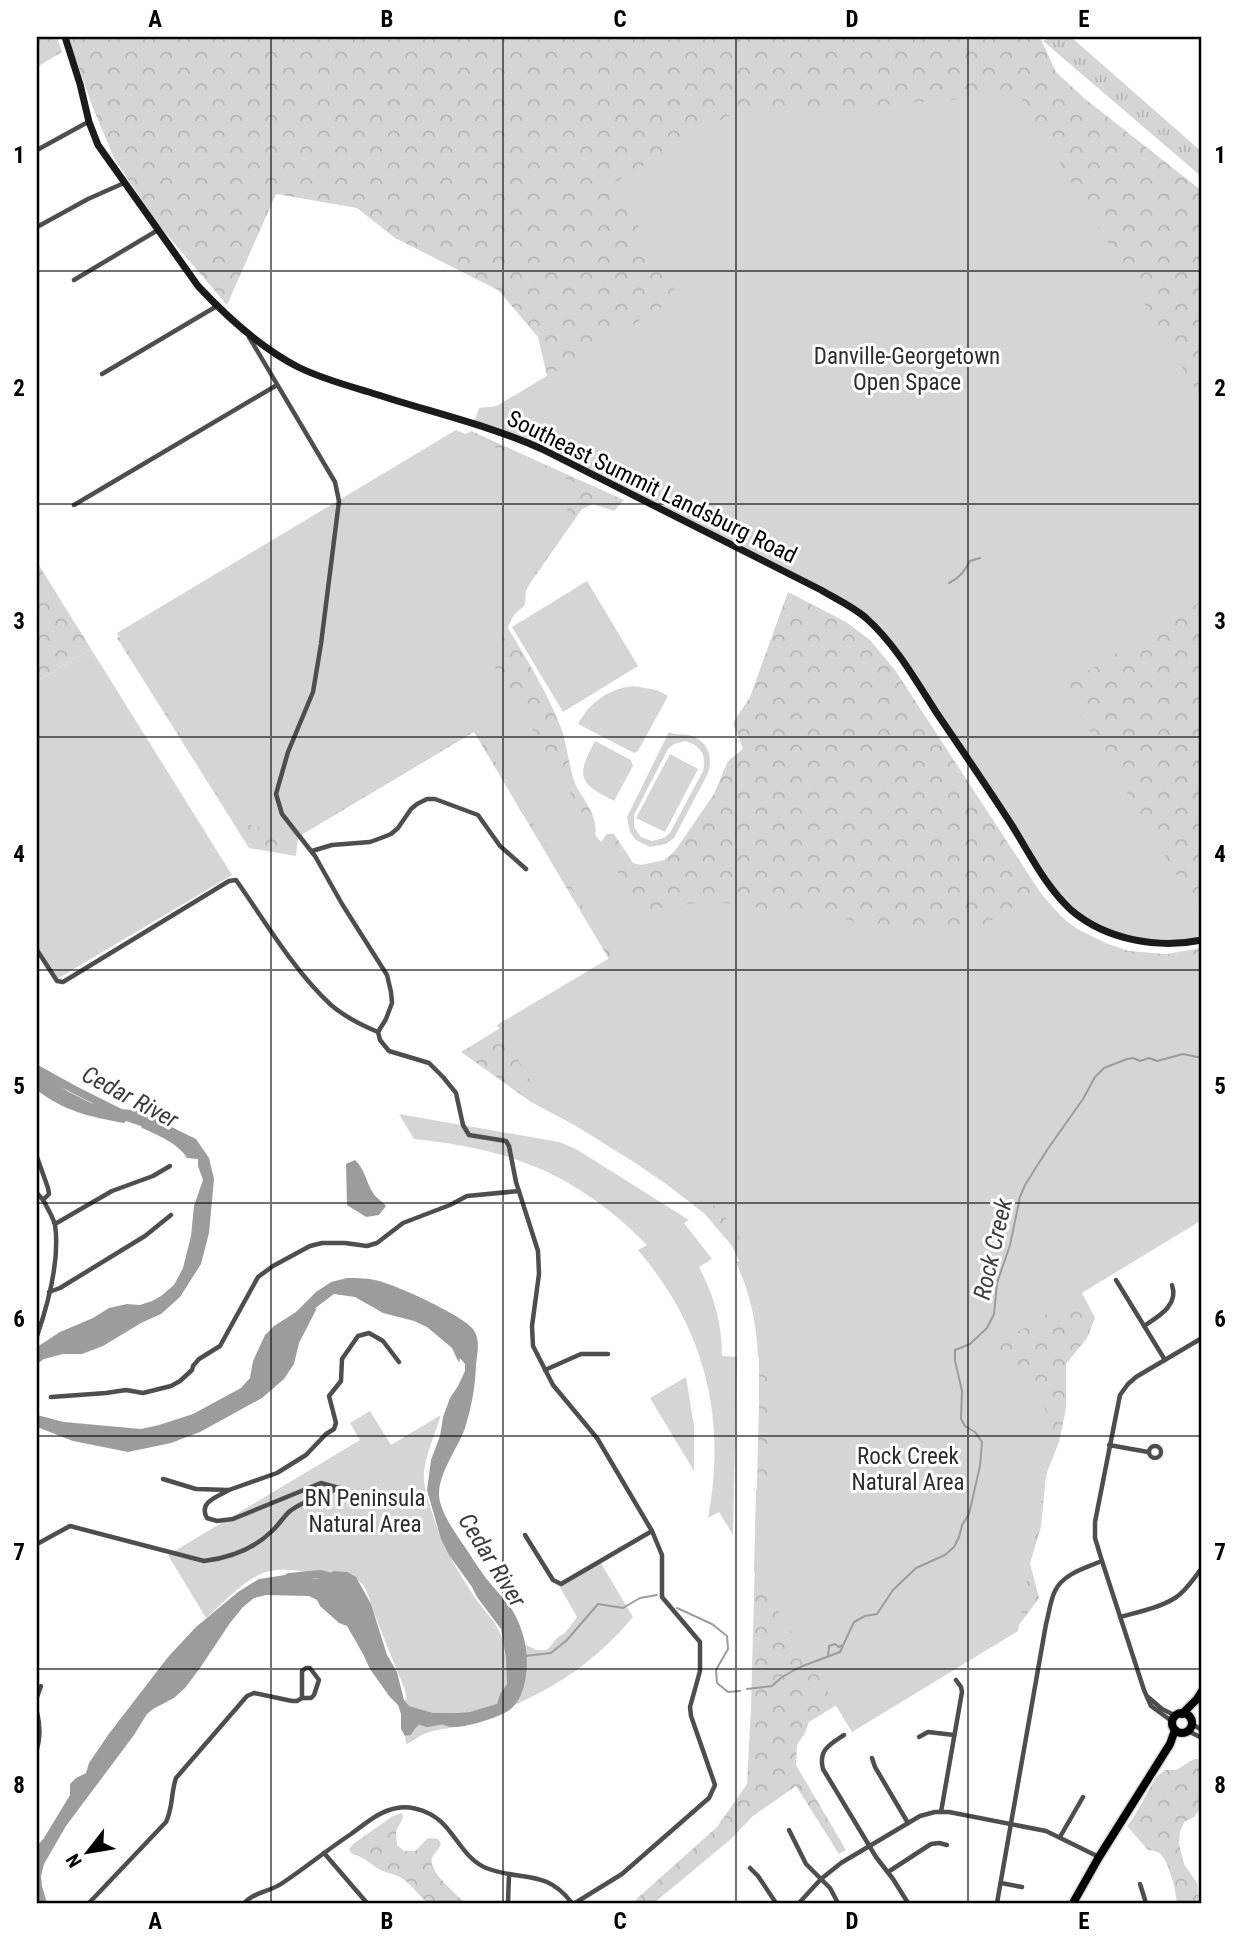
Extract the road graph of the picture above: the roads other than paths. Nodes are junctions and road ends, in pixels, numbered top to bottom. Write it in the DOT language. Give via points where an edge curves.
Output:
graph roads {
  1 [pos="65,37"];
  2 [pos="89,122"];
  3 [pos="37,149"];
  4 [pos="124,183"];
  5 [pos="37,227"];
  6 [pos="158,230"];
  7 [pos="74,280"];
  8 [pos="217,306"];
  9 [pos="245,330"];
  10 [pos="102,374"];
  11 [pos="276,385"];
  12 [pos="74,505"];
  13 [pos="312,850"];
  14 [pos="526,869"];
  15 [pos="1202,940"];
  16 [pos="37,950"];
  17 [pos="378,1032"];
  18 [pos="37,1157"];
  19 [pos="170,1166"];
  20 [pos="519,1191"];
  21 [pos="37,1193"];
  22 [pos="43,1200"];
  23 [pos="171,1215"];
  24 [pos="55,1224"];
  25 [pos="1116,1280"];
  26 [pos="1172,1284"];
  27 [pos="50,1292"];
  28 [pos="1144,1326"];
  29 [pos="37,1336"];
  30 [pos="1202,1338"];
  31 [pos="608,1354"];
  32 [pos="1165,1360"];
  33 [pos="399,1362"];
  34 [pos="545,1370"];
  35 [pos="51,1397"];
  36 [pos="1109,1445"];
  37 [pos="1149,1452"];
  38 [pos="163,1479"];
  39 [pos="229,1490"];
  40 [pos="652,1531"];
  41 [pos="525,1535"];
  42 [pos="37,1544"];
  43 [pos="1102,1561"];
  44 [pos="1202,1568"];
  45 [pos="1120,1617"];
  46 [pos="956,1680"];
  47 [pos="41,1686"];
  48 [pos="1200,1695"];
  49 [pos="37,1696"];
  50 [pos="302,1698"];
  51 [pos="37,1712"];
  52 [pos="1182,1724"];
  53 [pos="1202,1730"];
  54 [pos="844,1735"];
  55 [pos="954,1735"];
  56 [pos="919,1737"];
  57 [pos="1202,1738"];
  58 [pos="37,1749"];
  59 [pos="872,1758"];
  60 [pos="1083,1797"];
  61 [pos="941,1812"];
  62 [pos="908,1823"];
  63 [pos="1010,1823"];
  64 [pos="789,1830"];
  65 [pos="1060,1837"];
  66 [pos="947,1845"];
  67 [pos="869,1846"];
  68 [pos="324,1853"];
  69 [pos="1099,1857"];
  70 [pos="750,1868"];
  71 [pos="888,1872"];
  72 [pos="509,1874"];
  73 [pos="821,1879"];
  74 [pos="1001,1884"];
  75 [pos="1140,1884"];
  76 [pos="1022,1887"];
  77 [pos="89,1903"];
  78 [pos="244,1903"];
  79 [pos="367,1903"];
  80 [pos="508,1903"];
  81 [pos="573,1903"];
  82 [pos="776,1903"];
  83 [pos="799,1903"];
  84 [pos="838,1903"];
  85 [pos="908,1903"];
  86 [pos="997,1903"];
  87 [pos="1073,1903"];
  88 [pos="1146,1903"];
  1 -- 2 [label="street, Southeast Summit Landsburg Road"];
  2 -- 3 [label="street"];
  2 -- 4 [label="street, Southeast Summit Landsburg Road" via="101,151"];
  4 -- 5 [label="street"];
  4 -- 6 [label="street, Southeast Summit Landsburg Road"];
  6 -- 7 [label="street"];
  6 -- 8 [label="street, Southeast Summit Landsburg Road"];
  8 -- 9 [label="street, Southeast Summit Landsburg Road"];
  8 -- 10 [label="street"];
  9 -- 11 [label="street"];
  9 -- 15 [label="street, Southeast Summit Landsburg Road" via="313,374 542,449 854,609 899,656 1050,886 1073,911 1103,929 1142,942"];
  11 -- 12 [label="street"];
  11 -- 13 [label="street" via="335,482 339,501 313,692 276,794 282,814"];
  13 -- 14 [label="street" via="370,842 391,834 417,804 435,799 478,815 500,846"];
  13 -- 17 [label="street" via="387,975 391,1003"];
  16 -- 17 [label="street" via="57,981 63,982 236,880 301,973 331,1005"];
  17 -- 20 [label="street" via="389,1051 429,1063 450,1084 469,1135 506,1141"];
  18 -- 22 [label="street" via="49,1194"];
  19 -- 24 [label="street" via="112,1191"];
  20 -- 34 [label="street" via="538,1251 531,1338"];
  20 -- 35 [label="street" via="467,1196 402,1223 377,1243 310,1246 273,1266 258,1278 220,1346 172,1386 143,1393 125,1390"];
  21 -- 22 [label="street"];
  22 -- 24 [label="street"];
  23 -- 27 [label="street" via="121,1251"];
  24 -- 27 [label="street"];
  25 -- 28 [label="street"];
  26 -- 28 [label="street" via="1172,1302"];
  27 -- 29 [label="street"];
  28 -- 32 [label="street"];
  30 -- 32 [label="street"];
  31 -- 34 [label="street" via="581,1354"];
  32 -- 36 [label="street" via="1136,1377 1120,1395"];
  33 -- 39 [label="street" via="383,1341 369,1333 358,1336 342,1359 341,1381 330,1396 334,1429 277,1473"];
  34 -- 40 [label="street" via="597,1438"];
  36 -- 37 [label="street"];
  36 -- 43 [label="street" via="1094,1531"];
  38 -- 39 [label="street" via="196,1489"];
  39 -- 42 [label="street" via="208,1502 207,1518 233,1519 321,1483 340,1488 302,1504 261,1541 221,1559 204,1561 69,1526"];
  40 -- 41 [label="street" via="558,1584"];
  40 -- 81 [label="street" via="662,1555 662,1597 701,1642 700,1671 690,1707 715,1785 709,1798 632,1865"];
  43 -- 45 [label="street"];
  43 -- 63 [label="street" via="1072,1574 1053,1595"];
  44 -- 45 [label="street" via="1175,1598"];
  45 -- 52 [label="street" via="1148,1697"];
  46 -- 55 [label="street" via="962,1692"];
  47 -- 49 [label="street"];
  48 -- 52 [label="main road"];
  50 -- 50 [label="street" via="302,1671 310,1668 318,1685 311,1698"];
  50 -- 77 [label="street" via="247,1696 176,1777 166,1822"];
  51 -- 58 [label="street"];
  52 -- 53 [label="street"];
  52 -- 57 [label="street"];
  52 -- 69 [label="main road"];
  54 -- 67 [label="street" via="825,1748 821,1762"];
  55 -- 56 [label="street" via="928,1732"];
  55 -- 61 [label="street"];
  59 -- 62 [label="street"];
  60 -- 65 [label="street"];
  61 -- 62 [label="street"];
  61 -- 63 [label="street"];
  62 -- 67 [label="street"];
  63 -- 65 [label="street"];
  63 -- 74 [label="street"];
  64 -- 73 [label="street" via="806,1864"];
  65 -- 69 [label="street"];
  66 -- 71 [label="street" via="931,1844"];
  67 -- 71 [label="street"];
  67 -- 73 [label="street"];
  68 -- 72 [label="street" via="380,1814 412,1808 440,1821 476,1862"];
  68 -- 78 [label="street"];
  68 -- 79 [label="street"];
  69 -- 87 [label="main road"];
  70 -- 82 [label="street"];
  71 -- 85 [label="street"];
  72 -- 80 [label="street"];
  72 -- 81 [label="street" via="547,1881"];
  73 -- 83 [label="street"];
  73 -- 84 [label="street"];
  74 -- 76 [label="street"];
  74 -- 86 [label="street"];
  75 -- 88 [label="street"];
}
